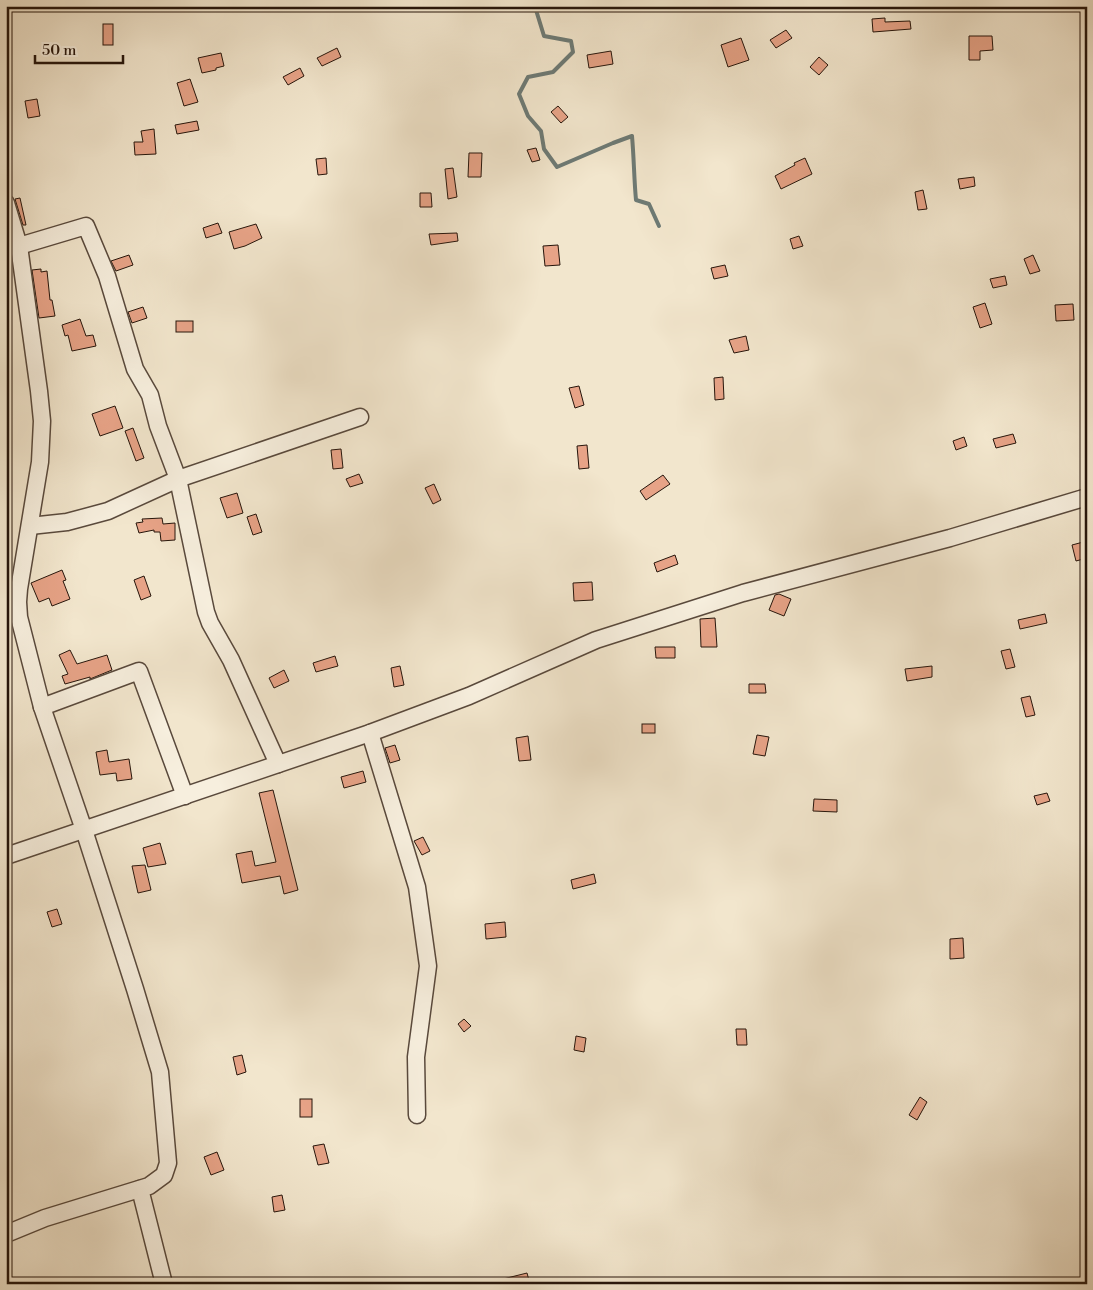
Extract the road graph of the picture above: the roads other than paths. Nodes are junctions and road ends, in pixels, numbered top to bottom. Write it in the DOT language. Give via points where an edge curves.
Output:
graph roads {
  1 [pos="6,203"];
  2 [pos="19,246"];
  3 [pos="360,417"];
  4 [pos="178,479"];
  5 [pos="1087,497"];
  6 [pos="30,526"];
  7 [pos="42,707"];
  8 [pos="370,733"];
  9 [pos="278,764"];
  10 [pos="185,796"];
  11 [pos="84,830"];
  12 [pos="6,856"];
  13 [pos="417,1116"];
  14 [pos="140,1189"];
  15 [pos="6,1234"];
  16 [pos="164,1284"];
  1 -- 2 [label="street"];
  2 -- 4 [label="street" via="86,226 106,276 135,369 150,395"];
  2 -- 6 [label="street" via="42,410 40,462"];
  3 -- 4 [label="street"];
  4 -- 6 [label="street" via="108,512 67,522"];
  4 -- 9 [label="street" via="206,612"];
  5 -- 8 [label="street" via="950,538 742,593 596,640 469,696"];
  6 -- 7 [label="street" via="19,589 19,617"];
  7 -- 10 [label="street" via="139,671"];
  7 -- 11 [label="street"];
  8 -- 9 [label="street"];
  8 -- 13 [label="street" via="417,887 428,966 416,1057"];
  9 -- 10 [label="street"];
  10 -- 11 [label="street"];
  11 -- 12 [label="street"];
  11 -- 14 [label="street" via="160,1072 168,1163 164,1175"];
  14 -- 15 [label="street" via="45,1218"];
  14 -- 16 [label="street"];
}
